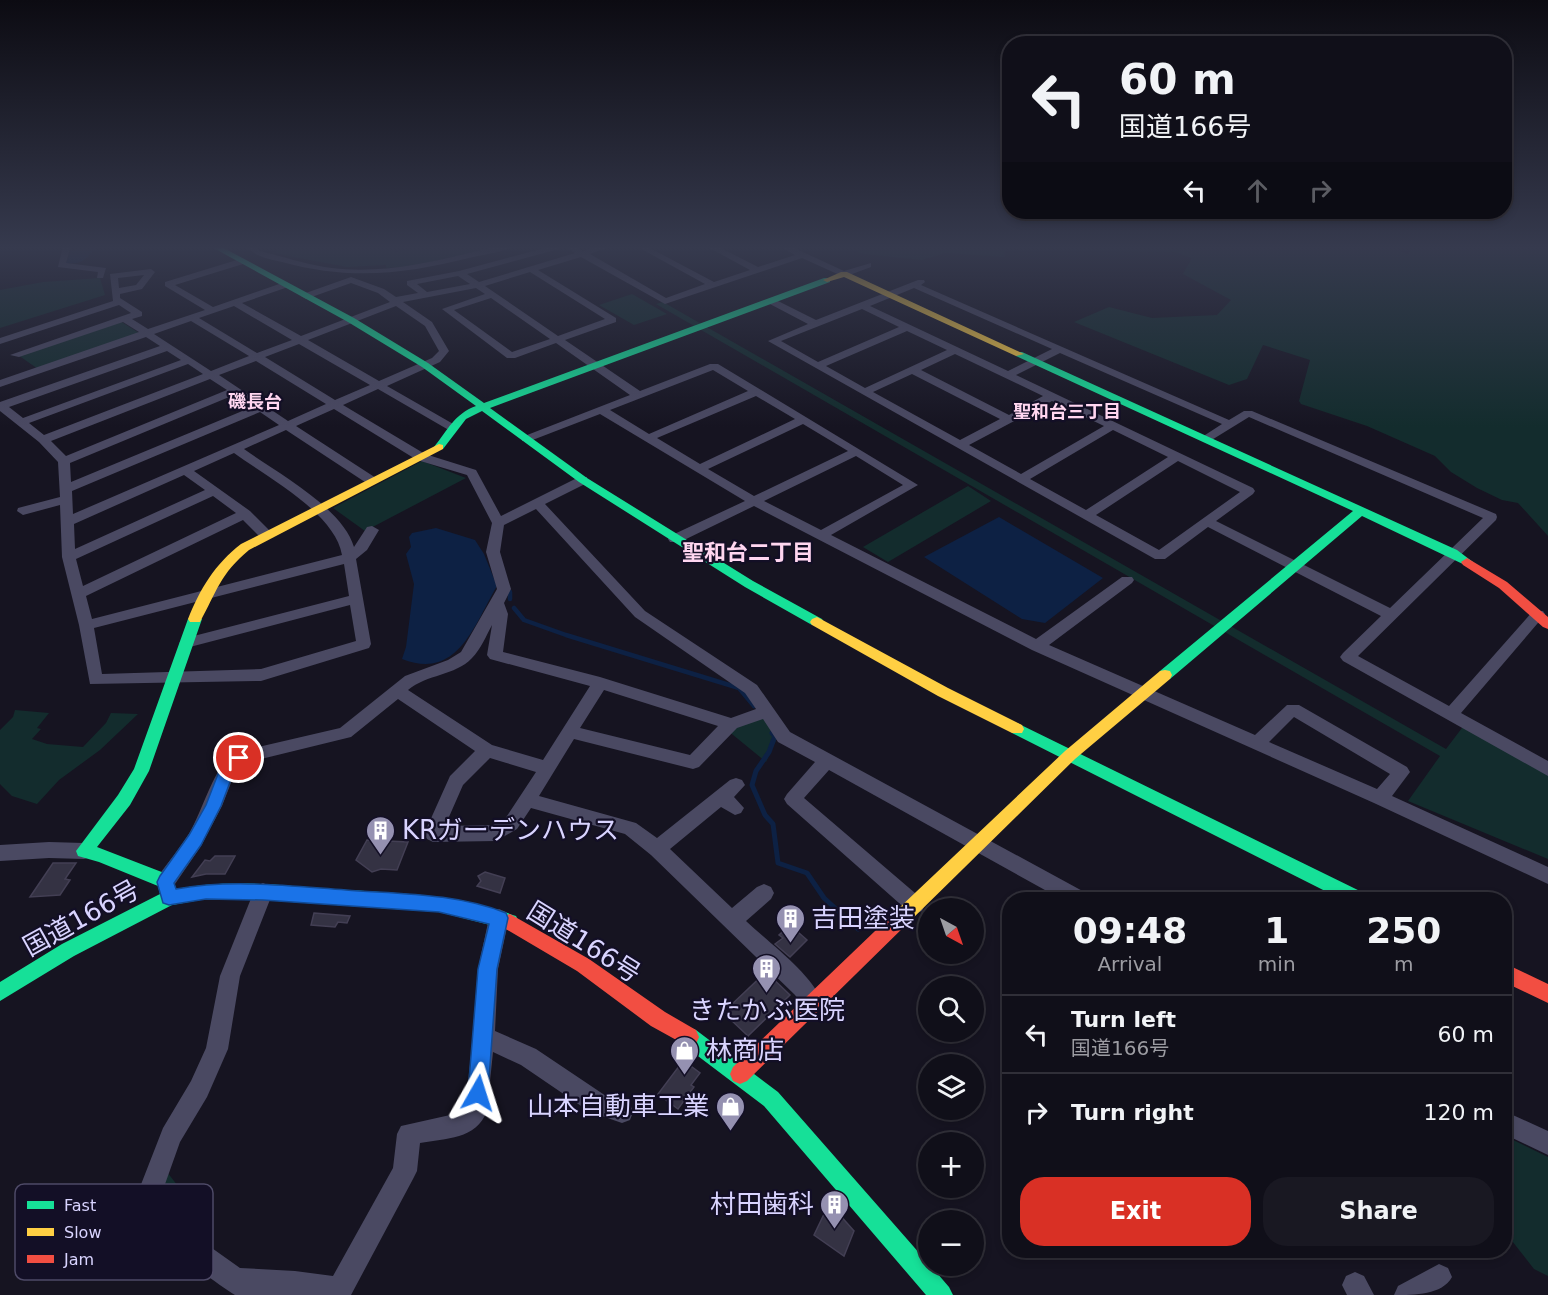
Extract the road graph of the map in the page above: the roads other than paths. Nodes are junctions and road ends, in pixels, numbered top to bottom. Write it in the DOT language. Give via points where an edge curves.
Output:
graph roads {
  1 [pos="93,306"];
  2 [pos="130,306"];
  3 [pos="206,306"];
  4 [pos="222,306"];
  5 [pos="242,306"];
  6 [pos="326,306"];
  7 [pos="384,306"];
  8 [pos="405,306"];
  9 [pos="455,306"];
  10 [pos="509,306"];
  11 [pos="591,306"];
  12 [pos="756,306"];
  13 [pos="782,306"];
  14 [pos="861,306"];
  15 [pos="863,306"];
  16 [pos="915,306"];
  17 [pos="968,306"];
  18 [pos="212,310"];
  19 [pos="191,317"];
  20 [pos="124,318"];
  21 [pos="351,320"];
  22 [pos="816,324"];
  23 [pos="908,327"];
  24 [pos="146,333"];
  25 [pos="301,339"];
  26 [pos="557,340"];
  27 [pos="0,342"];
  28 [pos="167,347"];
  29 [pos="1060,349"];
  30 [pos="955,350"];
  31 [pos="15,355"];
  32 [pos="257,357"];
  33 [pos="187,360"];
  34 [pos="1035,361"];
  35 [pos="425,364"];
  36 [pos="596,366"];
  37 [pos="817,366"];
  38 [pos="913,370"];
  39 [pos="36,372"];
  40 [pos="210,375"];
  41 [pos="1009,375"];
  42 [pos="0,384"];
  43 [pos="380,384"];
  44 [pos="234,391"];
  45 [pos="755,392"];
  46 [pos="864,392"];
  47 [pos="638,395"];
  48 [pos="1052,396"];
  49 [pos="335,404"];
  50 [pos="1,406"];
  51 [pos="484,407"];
  52 [pos="260,408"];
  53 [pos="601,410"];
  54 [pos="1010,419"];
  55 [pos="802,420"];
  56 [pos="22,422"];
  57 [pos="1230,424"];
  58 [pos="286,425"];
  59 [pos="1113,425"];
  60 [pos="451,427"];
  61 [pos="648,438"];
  62 [pos="526,439"];
  63 [pos="43,440"];
  64 [pos="1206,440"];
  65 [pos="960,445"];
  66 [pos="235,448"];
  67 [pos="856,452"];
  68 [pos="421,456"];
  69 [pos="1178,456"];
  70 [pos="64,460"];
  71 [pos="700,468"];
  72 [pos="184,470"];
  73 [pos="1021,478"];
  74 [pos="583,480"];
  75 [pos="372,481"];
  76 [pos="214,491"];
  77 [pos="66,494"];
  78 [pos="754,501"];
  79 [pos="537,503"];
  80 [pos="318,509"];
  81 [pos="23,511"];
  82 [pos="1360,511"];
  83 [pos="245,514"];
  84 [pos="1087,515"];
  85 [pos="69,521"];
  86 [pos="1208,522"];
  87 [pos="498,523"];
  88 [pos="372,530"];
  89 [pos="821,534"];
  90 [pos="266,535"];
  91 [pos="675,539"];
  92 [pos="1453,553"];
  93 [pos="69,557"];
  94 [pos="349,558"];
  95 [pos="1295,566"];
  96 [pos="1128,580"];
  97 [pos="78,594"];
  98 [pos="204,596"];
  99 [pos="356,598"];
  100 [pos="496,604"];
  101 [pos="1390,614"];
  102 [pos="1543,619"];
  103 [pos="86,625"];
  104 [pos="186,644"];
  105 [pos="1036,646"];
  106 [pos="173,678"];
  107 [pos="600,683"];
  108 [pos="397,692"];
  109 [pos="1142,693"];
  110 [pos="768,711"];
  111 [pos="1451,714"];
  112 [pos="731,724"];
  113 [pos="570,732"];
  114 [pos="1256,744"];
  115 [pos="487,750"];
  116 [pos="1070,755"];
  117 [pos="826,761"];
  118 [pos="546,768"];
  119 [pos="1548,769"];
  120 [pos="736,785"];
  121 [pos="1380,798"];
  122 [pos="527,800"];
  123 [pos="979,843"];
  124 [pos="657,849"];
  125 [pos="84,851"];
  126 [pos="0,853"];
  127 [pos="1548,876"];
  128 [pos="167,890"];
  129 [pos="263,892"];
  130 [pos="1067,892"];
  131 [pos="1344,892"];
  132 [pos="764,893"];
  133 [pos="915,905"];
  134 [pos="499,918"];
  135 [pos="731,921"];
  136 [pos="1512,976"];
  137 [pos="0,992"];
  138 [pos="1548,994"];
  139 [pos="813,1003"];
  140 [pos="484,1039"];
  141 [pos="740,1074"];
  142 [pos="622,1112"];
  143 [pos="1512,1126"];
  144 [pos="1548,1143"];
  145 [pos="154,1184"];
  146 [pos="213,1263"];
  147 [pos="1439,1277"];
  148 [pos="237,1281"];
  149 [pos="262,1295"];
  150 [pos="941,1295"];
  151 [pos="1407,1295"];
  1 -- 27 [label="street"];
  2 -- 20 [label="street" via="139,314"];
  3 -- 18 [label="street"];
  4 -- 18 [label="street"];
  5 -- 25 [label="street"];
  6 -- 21 [label="main road"];
  7 -- 21 [label="street"];
  8 -- 35 [label="street" via="429,324 444,351"];
  9 -- 26 [label="street" via="447,309 511,356"];
  10 -- 26 [label="street"];
  11 -- 26 [label="street" via="613,320"];
  12 -- 36 [label="main road"];
  13 -- 22 [label="street"];
  14 -- 22 [label="street"];
  15 -- 23 [label="street"];
  16 -- 34 [label="main road"];
  17 -- 29 [label="street"];
  18 -- 19 [label="street"];
  19 -- 24 [label="street"];
  19 -- 32 [label="street"];
  20 -- 24 [label="street"];
  20 -- 31 [label="street"];
  21 -- 25 [label="street"];
  21 -- 35 [label="main road"];
  22 -- 37 [label="street" via="773,341"];
  23 -- 30 [label="street"];
  23 -- 37 [label="street"];
  24 -- 28 [label="street"];
  24 -- 39 [label="street"];
  25 -- 32 [label="street"];
  25 -- 43 [label="street"];
  26 -- 36 [label="street"];
  27 -- 31 [label="street"];
  28 -- 33 [label="street"];
  28 -- 50 [label="street"];
  29 -- 34 [label="street"];
  29 -- 57 [label="street"];
  30 -- 38 [label="street"];
  30 -- 41 [label="street"];
  31 -- 39 [label="street"];
  32 -- 40 [label="street"];
  32 -- 49 [label="street"];
  33 -- 40 [label="street"];
  33 -- 56 [label="street"];
  34 -- 41 [label="street"];
  34 -- 64 [label="main road"];
  35 -- 43 [label="street"];
  35 -- 51 [label="main road"];
  36 -- 47 [label="street"];
  36 -- 51 [label="main road"];
  37 -- 46 [label="street"];
  38 -- 46 [label="street"];
  38 -- 54 [label="street"];
  39 -- 42 [label="street"];
  40 -- 44 [label="street"];
  40 -- 63 [label="street"];
  41 -- 48 [label="street"];
  43 -- 49 [label="street"];
  43 -- 60 [label="street"];
  44 -- 52 [label="street"];
  44 -- 70 [label="street"];
  45 -- 47 [label="street" via="714,366"];
  45 -- 55 [label="street"];
  45 -- 61 [label="street"];
  46 -- 65 [label="street"];
  47 -- 53 [label="street"];
  48 -- 54 [label="street"];
  48 -- 59 [label="street"];
  49 -- 58 [label="street"];
  49 -- 68 [label="street"];
  50 -- 56 [label="street"];
  51 -- 60 [label="main road" via="460,416"];
  51 -- 62 [label="main road"];
  52 -- 58 [label="street"];
  52 -- 77 [label="street"];
  53 -- 61 [label="street"];
  53 -- 62 [label="street"];
  54 -- 65 [label="street"];
  55 -- 67 [label="street"];
  55 -- 71 [label="street"];
  56 -- 63 [label="street"];
  57 -- 64 [label="street"];
  57 -- 92 [label="street" via="1248,413 1491,517"];
  58 -- 66 [label="street"];
  58 -- 75 [label="street"];
  59 -- 69 [label="street"];
  59 -- 73 [label="street"];
  60 -- 68 [label="main road" via="444,444"];
  61 -- 71 [label="street"];
  62 -- 74 [label="main road"];
  63 -- 70 [label="street"];
  64 -- 82 [label="main road"];
  65 -- 73 [label="street"];
  66 -- 72 [label="street"];
  66 -- 80 [label="street"];
  67 -- 78 [label="street"];
  67 -- 89 [label="street" via="912,485"];
  68 -- 75 [label="main road"];
  68 -- 87 [label="street" via="472,473"];
  69 -- 84 [label="street"];
  69 -- 86 [label="street" via="1250,491"];
  70 -- 77 [label="street"];
  71 -- 78 [label="street"];
  72 -- 76 [label="street"];
  72 -- 85 [label="street"];
  73 -- 84 [label="street"];
  74 -- 79 [label="street"];
  74 -- 91 [label="main road"];
  75 -- 80 [label="main road"];
  76 -- 83 [label="street"];
  76 -- 93 [label="street"];
  77 -- 81 [label="street"];
  77 -- 85 [label="street"];
  78 -- 89 [label="street"];
  78 -- 91 [label="street"];
  79 -- 87 [label="street"];
  79 -- 110 [label="street" via="640,614 751,689"];
  80 -- 90 [label="main road"];
  80 -- 94 [label="street" via="346,539"];
  82 -- 92 [label="main road"];
  82 -- 95 [label="main road"];
  83 -- 90 [label="street"];
  83 -- 97 [label="street"];
  84 -- 86 [label="street" via="1160,556"];
  85 -- 93 [label="street"];
  86 -- 95 [label="street"];
  87 -- 100 [label="street" via="493,552 504,589"];
  88 -- 94 [label="street" via="362,547"];
  89 -- 105 [label="street"];
  90 -- 98 [label="main road" via="229,558"];
  91 -- 116 [label="main road" via="846,639"];
  92 -- 101 [label="street"];
  92 -- 102 [label="main road" via="1488,574"];
  93 -- 97 [label="street"];
  94 -- 98 [label="street"];
  94 -- 99 [label="street"];
  95 -- 101 [label="street"];
  95 -- 109 [label="main road"];
  96 -- 105 [label="street"];
  97 -- 103 [label="street"];
  98 -- 103 [label="street"];
  98 -- 104 [label="main road"];
  99 -- 104 [label="street"];
  99 -- 106 [label="street" via="364,644 261,675"];
  100 -- 107 [label="street" via="501,614 495,655"];
  100 -- 108 [label="street" via="465,657 446,668 416,677"];
  101 -- 111 [label="street" via="1348,657"];
  102 -- 111 [label="street"];
  103 -- 106 [label="street" via="95,680"];
  104 -- 106 [label="main road"];
  105 -- 109 [label="street"];
  106 -- 125 [label="main road" via="141,771"];
  107 -- 112 [label="street"];
  107 -- 113 [label="street"];
  108 -- 115 [label="street"];
  108 -- 128 [label="street" via="345,733 252,754 229,766 213,806"];
  109 -- 114 [label="street"];
  109 -- 116 [label="main road"];
  110 -- 112 [label="street"];
  110 -- 117 [label="street" via="784,737"];
  111 -- 119 [label="street"];
  112 -- 113 [label="street" via="693,762"];
  113 -- 118 [label="street"];
  114 -- 121 [label="street"];
  114 -- 121 [label="street" via="1293,709 1401,772"];
  115 -- 118 [label="street"];
  115 -- 122 [label="street" via="456,781 433,834 496,833 511,824"];
  116 -- 123 [label="main road"];
  116 -- 131 [label="main road"];
  117 -- 123 [label="street"];
  117 -- 133 [label="street" via="794,799"];
  118 -- 122 [label="street"];
  120 -- 124 [label="street" via="728,803"];
  121 -- 127 [label="street"];
  122 -- 124 [label="street" via="630,828"];
  123 -- 130 [label="street"];
  123 -- 133 [label="main road"];
  124 -- 135 [label="street"];
  125 -- 126 [label="street"];
  125 -- 128 [label="main road" via="101,855"];
  128 -- 129 [label="main road, 国道166号"];
  128 -- 137 [label="main road, 国道166号"];
  129 -- 134 [label="main road, 国道166号" via="439,904"];
  129 -- 145 [label="street" via="230,976 217,1049 171,1136"];
  132 -- 135 [label="street"];
  133 -- 139 [label="main road"];
  134 -- 140 [label="street" via="488,969"];
  134 -- 141 [label="main road, 国道166号" via="584,965"];
  135 -- 139 [label="street"];
  136 -- 138 [label="main road"];
  139 -- 141 [label="main road"];
  140 -- 142 [label="street" via="511,1047 597,1104"];
  140 -- 148 [label="street" via="476,1111 465,1123 409,1134 405,1170 340,1290"];
  141 -- 150 [label="main road, 国道166号" via="787,1115"];
  143 -- 144 [label="street"];
  146 -- 148 [label="street"];
  147 -- 151 [label="street"];
  148 -- 149 [label="street"];
}
